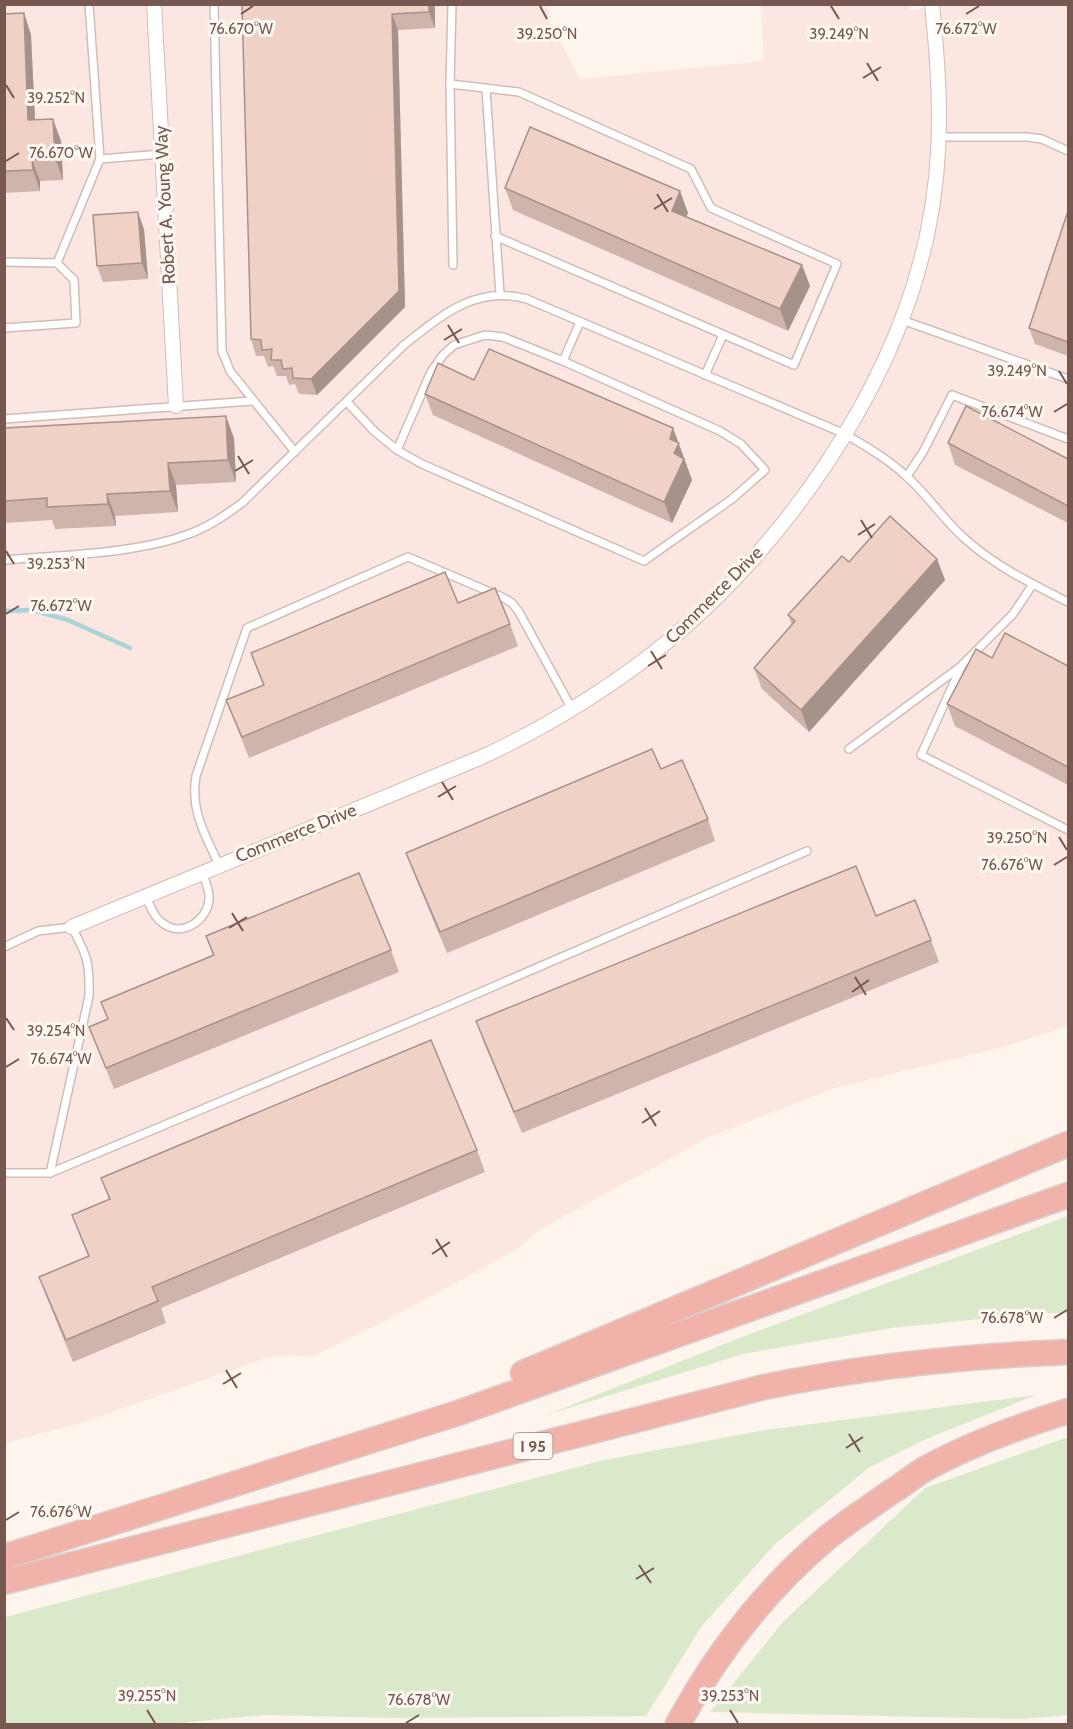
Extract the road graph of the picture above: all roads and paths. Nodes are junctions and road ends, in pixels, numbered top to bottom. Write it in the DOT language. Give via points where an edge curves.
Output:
graph roads {
  1 [pos="89,4"];
  2 [pos="154,4"];
  3 [pos="214,4"];
  4 [pos="452,4"];
  5 [pos="932,4"];
  6 [pos="450,84"];
  7 [pos="486,89"];
  8 [pos="940,137"];
  9 [pos="1068,151"];
  10 [pos="162,154"];
  11 [pos="100,159"];
  12 [pos="495,236"];
  13 [pos="4,262"];
  14 [pos="57,263"];
  15 [pos="453,265"];
  16 [pos="500,294"];
  17 [pos="902,320"];
  18 [pos="580,322"];
  19 [pos="4,328"];
  20 [pos="723,335"];
  21 [pos="563,361"];
  22 [pos="705,375"];
  23 [pos="1068,379"];
  24 [pos="252,401"];
  25 [pos="346,402"];
  26 [pos="176,406"];
  27 [pos="4,419"];
  28 [pos="845,434"];
  29 [pos="1068,439"];
  30 [pos="397,450"];
  31 [pos="295,452"];
  32 [pos="907,476"];
  33 [pos="4,560"];
  34 [pos="1033,584"];
  35 [pos="1068,602"];
  36 [pos="962,665"];
  37 [pos="572,709"];
  38 [pos="849,749"];
  39 [pos="1068,830"];
  40 [pos="807,851"];
  41 [pos="219,865"];
  42 [pos="202,872"];
  43 [pos="146,896"];
  44 [pos="72,927"];
  45 [pos="4,947"];
  46 [pos="1068,1144"];
  47 [pos="4,1173"];
  48 [pos="50,1173"];
  49 [pos="1068,1195"];
  50 [pos="1068,1352"];
  51 [pos="1068,1411"];
  52 [pos="272,1472"];
  53 [pos="4,1557"];
  54 [pos="4,1582"];
  55 [pos="678,1725"];
  1 -- 11 [label="lane"];
  2 -- 10 [label="street, Robert A. Young Way"];
  3 -- 24 [label="lane" via="222,351 230,371"];
  4 -- 6 [label="lane"];
  5 -- 8 [label="street, Commerce Drive"];
  6 -- 7 [label="lane"];
  6 -- 15 [label="lane"];
  7 -- 12 [label="lane"];
  7 -- 20 [label="lane" via="519,92 691,170 711,207 837,264 794,365"];
  8 -- 9 [label="lane" via="1028,137"];
  8 -- 17 [label="street, Commerce Drive" via="928,231"];
  10 -- 11 [label="lane"];
  10 -- 26 [label="street, Robert A. Young Way"];
  11 -- 14 [label="lane"];
  12 -- 16 [label="lane"];
  12 -- 20 [label="lane"];
  13 -- 14 [label="lane"];
  14 -- 19 [label="lane" via="74,280 76,323"];
  16 -- 18 [label="lane" via="527,299"];
  16 -- 25 [label="lane" via="466,303 426,327"];
  17 -- 23 [label="lane"];
  17 -- 28 [label="street, Commerce Drive"];
  18 -- 21 [label="lane"];
  18 -- 22 [label="lane"];
  20 -- 22 [label="lane"];
  21 -- 30 [label="lane" via="503,337 485,335 454,345 431,372"];
  21 -- 30 [label="lane" via="720,431 741,444 765,470 737,495 644,561"];
  22 -- 28 [label="lane"];
  24 -- 26 [label="lane"];
  24 -- 31 [label="lane"];
  25 -- 30 [label="lane"];
  25 -- 31 [label="lane"];
  26 -- 27 [label="lane"];
  28 -- 32 [label="lane"];
  28 -- 37 [label="street, Commerce Drive" via="787,518 734,579 652,654"];
  29 -- 32 [label="lane" via="952,395"];
  31 -- 33 [label="lane" via="242,503 215,522 185,535 135,547"];
  32 -- 34 [label="lane" via="962,536"];
  34 -- 35 [label="lane"];
  34 -- 36 [label="lane" via="1013,614"];
  36 -- 38 [label="lane"];
  36 -- 39 [label="lane" via="921,755"];
  37 -- 41 [label="street, Commerce Drive" via="482,757"];
  37 -- 41 [label="lane" via="519,612 502,597 408,557 344,585 247,628 193,793 199,822"];
  40 -- 48 [label="lane"];
  41 -- 42 [label="street, Commerce Drive"];
  42 -- 43 [label="street, Commerce Drive"];
  42 -- 43 [label="lane" via="209,899 194,925 174,929 164,924 155,916"];
  43 -- 44 [label="street, Commerce Drive"];
  44 -- 45 [label="lane" via="38,931"];
  44 -- 48 [label="lane" via="87,957 89,996"];
  46 -- 52 [label="highway" via="454,1402"];
  47 -- 48 [label="lane"];
  49 -- 52 [label="highway" via="458,1413"];
  50 -- 54 [label="highway, I 95" via="904,1363 764,1387"];
  51 -- 55 [label="highway" via="992,1438 924,1470 828,1537 800,1562 745,1624 694,1695"];
  52 -- 53 [label="highway"];
}
